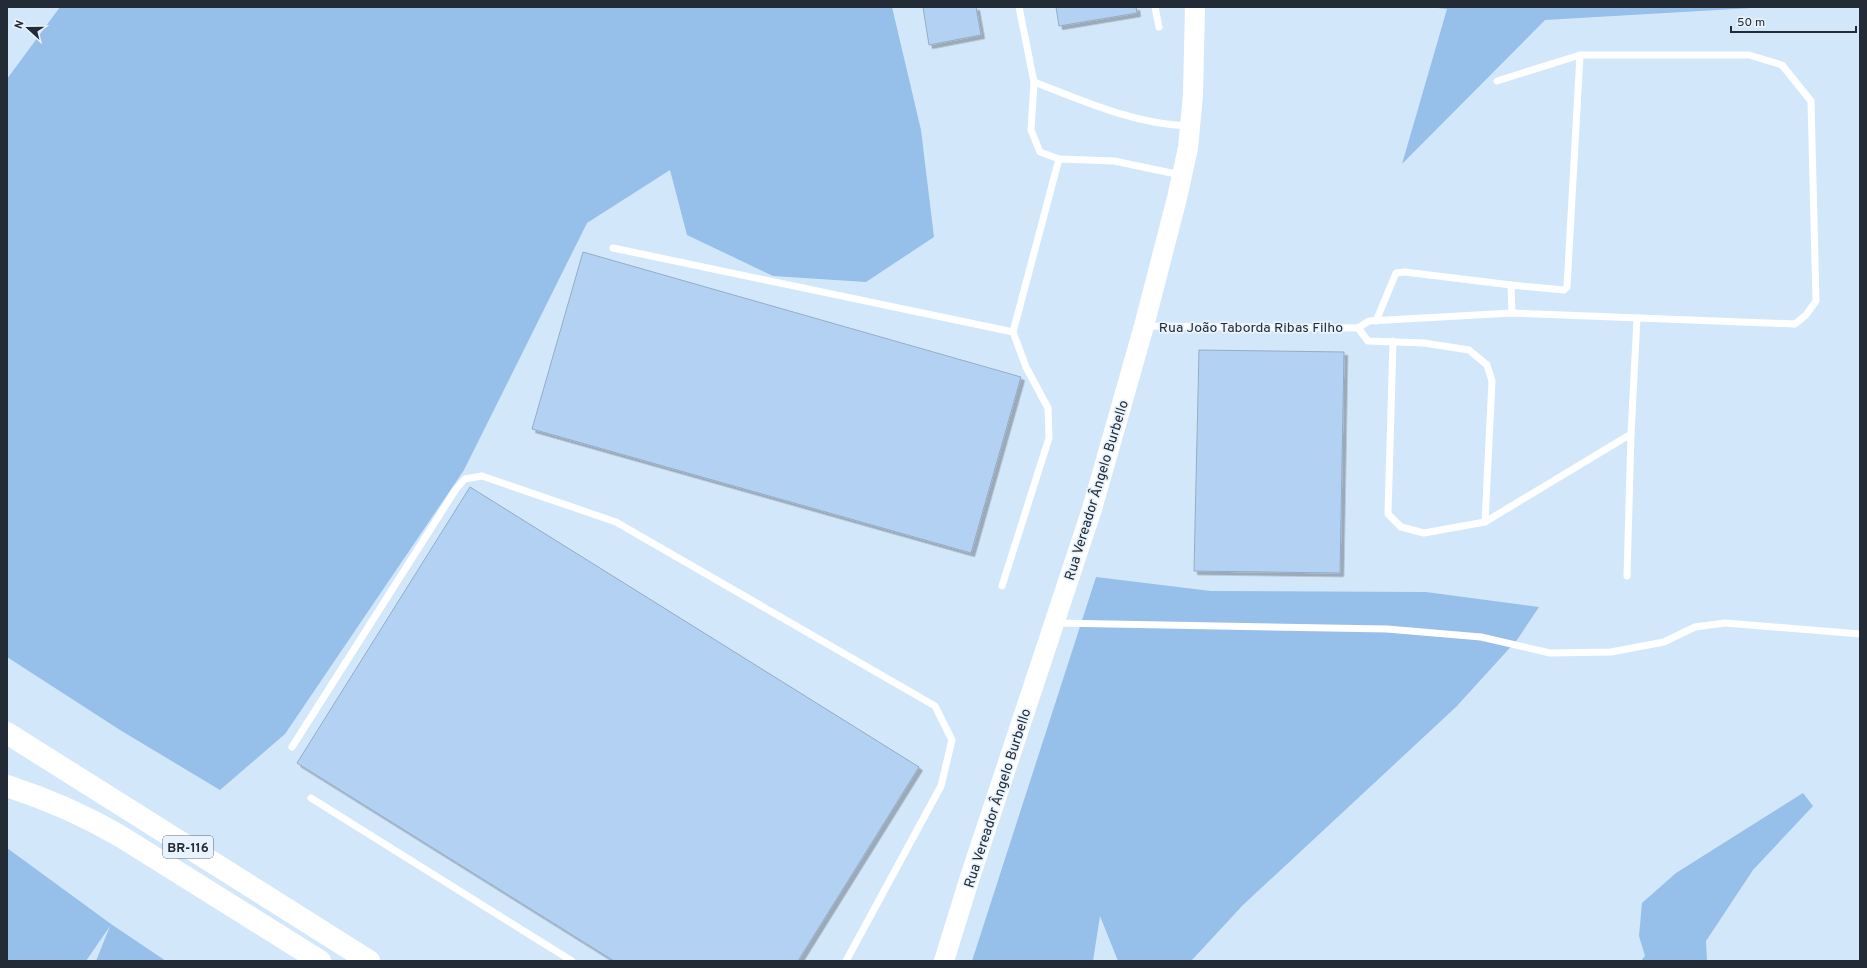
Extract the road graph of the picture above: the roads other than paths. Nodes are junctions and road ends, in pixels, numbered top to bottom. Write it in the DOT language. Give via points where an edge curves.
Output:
graph roads {
  1 [pos="1019,7"];
  2 [pos="1155,7"];
  3 [pos="1195,7"];
  4 [pos="1159,27"];
  5 [pos="1580,55"];
  6 [pos="1497,80"];
  7 [pos="1034,82"];
  8 [pos="1191,126"];
  9 [pos="1059,159"];
  10 [pos="1183,175"];
  11 [pos="613,248"];
  12 [pos="1511,286"];
  13 [pos="1512,313"];
  14 [pos="1637,318"];
  15 [pos="1376,321"];
  16 [pos="1144,326"];
  17 [pos="1358,328"];
  18 [pos="1013,332"];
  19 [pos="1393,341"];
  20 [pos="1631,434"];
  21 [pos="1485,522"];
  22 [pos="1628,576"];
  23 [pos="1002,586"];
  24 [pos="1055,623"];
  25 [pos="1860,634"];
  26 [pos="7,733"];
  27 [pos="292,747"];
  28 [pos="7,786"];
  29 [pos="311,798"];
  30 [pos="320,961"];
  31 [pos="369,961"];
  32 [pos="572,961"];
  33 [pos="846,961"];
  34 [pos="944,961"];
  1 -- 7 [label="lane"];
  2 -- 4 [label="lane"];
  3 -- 8 [label="main road, Rua Vereador Ângelo Burbello"];
  5 -- 6 [label="lane"];
  5 -- 12 [label="lane" via="1567,287 1564,290"];
  5 -- 14 [label="lane" via="1749,55 1782,66 1810,101 1816,301 1806,315 1795,324"];
  7 -- 8 [label="lane" via="1115,113 1169,126"];
  7 -- 9 [label="lane" via="1031,130 1040,152"];
  8 -- 10 [label="main road, Rua Vereador Ângelo Burbello"];
  9 -- 10 [label="lane" via="1114,161"];
  9 -- 18 [label="lane"];
  10 -- 16 [label="main road, Rua Vereador Ângelo Burbello"];
  11 -- 18 [label="lane"];
  12 -- 13 [label="lane"];
  12 -- 15 [label="lane" via="1405,272 1396,273"];
  13 -- 14 [label="lane"];
  13 -- 15 [label="lane"];
  14 -- 20 [label="lane"];
  15 -- 17 [label="lane" via="1369,321"];
  16 -- 17 [label="lane, Rua João Taborda Ribas Filho"];
  16 -- 24 [label="main road, Rua Vereador Ângelo Burbello" via="1097,494"];
  17 -- 19 [label="lane" via="1368,341"];
  18 -- 23 [label="lane" via="1026,367 1048,408 1049,438"];
  19 -- 21 [label="lane" via="1469,350 1487,365 1492,381"];
  19 -- 21 [label="lane" via="1388,514 1401,527 1424,533"];
  20 -- 21 [label="lane"];
  20 -- 22 [label="lane"];
  24 -- 25 [label="lane" via="1387,629 1482,637 1550,653 1611,652 1664,642 1695,627 1725,623"];
  24 -- 34 [label="main road, Rua Vereador Ângelo Burbello"];
  26 -- 31 [label="highway, BR-116"];
  27 -- 33 [label="lane" via="456,489 465,479 482,476 616,522 935,706 952,740 941,786"];
  28 -- 30 [label="highway, BR-116" via="61,806 120,836"];
  29 -- 32 [label="lane"];
}
